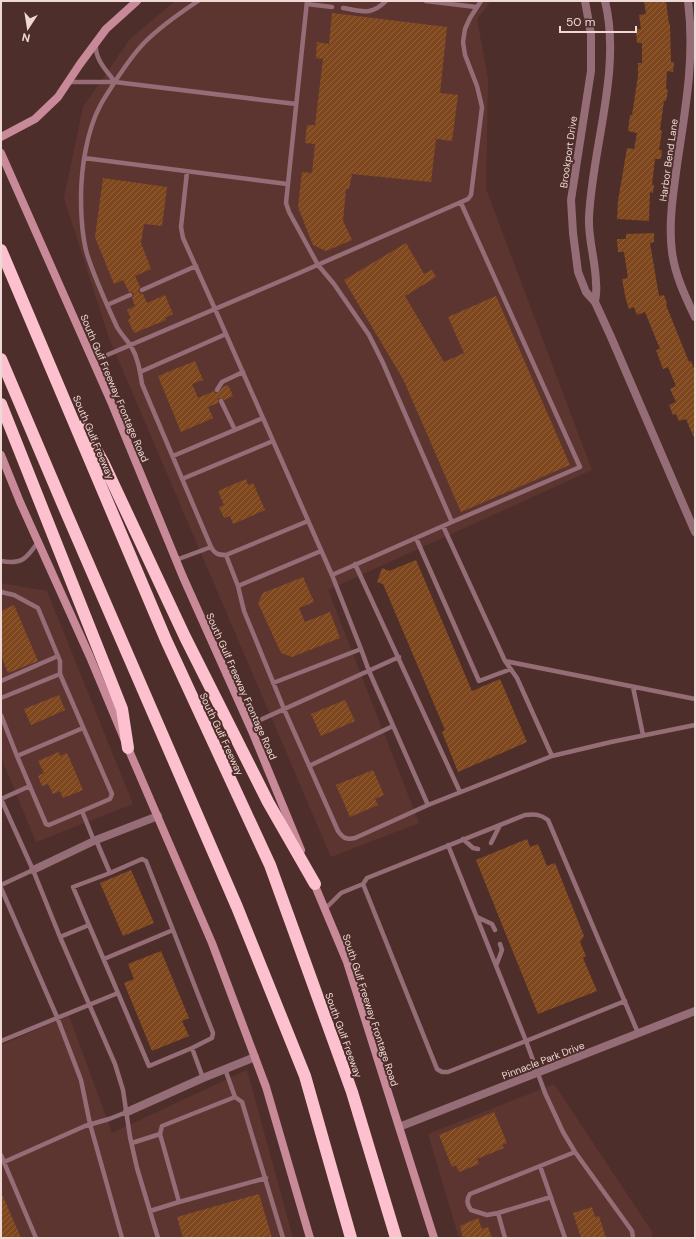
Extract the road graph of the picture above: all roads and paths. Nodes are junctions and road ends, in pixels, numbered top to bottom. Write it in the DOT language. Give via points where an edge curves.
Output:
graph roads {
  1 [pos="137,1"];
  2 [pos="198,1"];
  3 [pos="386,1"];
  4 [pos="426,1"];
  5 [pos="481,1"];
  6 [pos="585,1"];
  7 [pos="605,1"];
  8 [pos="688,1"];
  9 [pos="307,2"];
  10 [pos="332,7"];
  11 [pos="476,7"];
  12 [pos="343,8"];
  13 [pos="96,42"];
  14 [pos="69,82"];
  15 [pos="115,82"];
  16 [pos="691,102"];
  17 [pos="296,104"];
  18 [pos="1,137"];
  19 [pos="1,153"];
  20 [pos="84,158"];
  21 [pos="187,172"];
  22 [pos="287,184"];
  23 [pos="461,203"];
  24 [pos="1,250"];
  25 [pos="318,265"];
  26 [pos="196,266"];
  27 [pos="142,290"];
  28 [pos="130,295"];
  29 [pos="595,302"];
  30 [pos="108,305"];
  31 [pos="215,309"];
  32 [pos="695,317"];
  33 [pos="226,334"];
  34 [pos="130,345"];
  35 [pos="93,361"];
  36 [pos="1,364"];
  37 [pos="52,370"];
  38 [pos="140,372"];
  39 [pos="243,372"];
  40 [pos="217,390"];
  41 [pos="221,401"];
  42 [pos="1,404"];
  43 [pos="263,418"];
  44 [pos="235,430"];
  45 [pos="273,441"];
  46 [pos="1,455"];
  47 [pos="173,456"];
  48 [pos="182,479"];
  49 [pos="308,521"];
  50 [pos="452,522"];
  51 [pos="443,526"];
  52 [pos="695,532"];
  53 [pos="416,538"];
  54 [pos="38,542"];
  55 [pos="211,547"];
  56 [pos="321,551"];
  57 [pos="226,555"];
  58 [pos="176,560"];
  59 [pos="1,561"];
  60 [pos="356,564"];
  61 [pos="332,575"];
  62 [pos="238,586"];
  63 [pos="1,592"];
  64 [pos="361,649"];
  65 [pos="58,656"];
  66 [pos="399,658"];
  67 [pos="505,661"];
  68 [pos="511,670"];
  69 [pos="369,671"];
  70 [pos="60,674"];
  71 [pos="1,681"];
  72 [pos="273,683"];
  73 [pos="633,687"];
  74 [pos="1,698"];
  75 [pos="695,699"];
  76 [pos="284,709"];
  77 [pos="1,715"];
  78 [pos="249,725"];
  79 [pos="695,725"];
  80 [pos="393,726"];
  81 [pos="83,728"];
  82 [pos="643,736"];
  83 [pos="128,748"];
  84 [pos="17,756"];
  85 [pos="552,756"];
  86 [pos="309,766"];
  87 [pos="30,786"];
  88 [pos="460,792"];
  89 [pos="1,799"];
  90 [pos="428,805"];
  91 [pos="82,811"];
  92 [pos="158,816"];
  93 [pos="500,825"];
  94 [pos="463,839"];
  95 [pos="95,841"];
  96 [pos="491,843"];
  97 [pos="448,845"];
  98 [pos="478,849"];
  99 [pos="33,870"];
  100 [pos="110,872"];
  101 [pos="315,884"];
  102 [pos="363,884"];
  103 [pos="1,887"];
  104 [pos="325,909"];
  105 [pos="477,917"];
  106 [pos="89,925"];
  107 [pos="173,930"];
  108 [pos="495,930"];
  109 [pos="60,937"];
  110 [pos="500,944"];
  111 [pos="104,959"];
  112 [pos="496,966"];
  113 [pos="118,993"];
  114 [pos="625,1002"];
  115 [pos="89,1004"];
  116 [pos="695,1011"];
  117 [pos="57,1017"];
  118 [pos="638,1033"];
  119 [pos="1,1041"];
  120 [pos="526,1041"];
  121 [pos="192,1048"];
  122 [pos="255,1057"];
  123 [pos="225,1069"];
  124 [pos="538,1073"];
  125 [pos="203,1078"];
  126 [pos="235,1098"];
  127 [pos="127,1112"];
  128 [pos="90,1124"];
  129 [pos="399,1127"];
  130 [pos="160,1134"];
  131 [pos="132,1143"];
  132 [pos="575,1152"];
  133 [pos="1,1155"];
  134 [pos="4,1162"];
  135 [pos="540,1166"];
  136 [pos="266,1178"];
  137 [pos="551,1197"];
  138 [pos="179,1202"];
  139 [pos="150,1211"];
  140 [pos="498,1212"];
  141 [pos="36,1238"];
  142 [pos="122,1238"];
  143 [pos="158,1238"];
  144 [pos="283,1238"];
  145 [pos="310,1238"];
  146 [pos="351,1238"];
  147 [pos="396,1238"];
  148 [pos="434,1238"];
  149 [pos="505,1238"];
  150 [pos="565,1238"];
  151 [pos="633,1238"];
  1 -- 13 [label="main road" via="106,29"];
  2 -- 15 [label="lane" via="146,41"];
  3 -- 12 [label="lane" via="374,11"];
  4 -- 11 [label="lane"];
  5 -- 11 [label="lane"];
  6 -- 29 [label="street, Brookport Drive" via="591,34 590,72 572,206 578,272 586,292"];
  7 -- 29 [label="street, Brookport Drive" via="609,18 610,71 592,182 589,218 596,283"];
  8 -- 16 [label="street, Harbor Bend Lane" via="691,22"];
  9 -- 10 [label="lane"];
  9 -- 17 [label="lane"];
  11 -- 23 [label="lane" via="465,29 463,42 482,107 471,195"];
  13 -- 14 [label="main road"];
  13 -- 15 [label="lane" via="99,61"];
  14 -- 15 [label="lane"];
  14 -- 18 [label="main road" via="58,97 35,119"];
  15 -- 17 [label="lane"];
  15 -- 20 [label="lane" via="100,107"];
  16 -- 32 [label="street, Harbor Bend Lane" via="674,186 671,222 672,251 678,279"];
  17 -- 22 [label="lane"];
  19 -- 35 [label="main road, South Gulf Freeway Frontage Road"];
  20 -- 21 [label="lane"];
  20 -- 30 [label="lane" via="81,204 84,236 87,253"];
  21 -- 22 [label="lane"];
  21 -- 26 [label="lane" via="182,238"];
  22 -- 25 [label="lane" via="286,203 289,212"];
  23 -- 25 [label="lane"];
  23 -- 50 [label="lane" via="580,467"];
  24 -- 37 [label="highway, South Gulf Freeway"];
  25 -- 31 [label="lane"];
  25 -- 50 [label="lane" via="372,340"];
  26 -- 27 [label="lane"];
  26 -- 31 [label="lane"];
  28 -- 30 [label="lane"];
  29 -- 52 [label="street, Brookport Drive"];
  30 -- 34 [label="lane" via="122,336"];
  31 -- 33 [label="lane"];
  31 -- 34 [label="lane"];
  33 -- 38 [label="lane"];
  33 -- 39 [label="lane"];
  34 -- 35 [label="lane"];
  34 -- 38 [label="lane"];
  35 -- 58 [label="main road, South Gulf Freeway Frontage Road"];
  36 -- 146 [label="highway" via="237,907 302,1069"];
  37 -- 101 [label="highway" via="104,464 185,638 268,802"];
  37 -- 147 [label="highway, South Gulf Freeway" via="166,640 270,865 352,1092"];
  38 -- 47 [label="lane" via="142,384"];
  39 -- 40 [label="lane" via="222,382"];
  39 -- 43 [label="lane"];
  41 -- 44 [label="lane"];
  42 -- 83 [label="highway" via="122,709"];
  43 -- 44 [label="lane"];
  43 -- 45 [label="lane"];
  44 -- 47 [label="lane"];
  45 -- 48 [label="lane"];
  45 -- 49 [label="lane"];
  46 -- 54 [label="main road"];
  47 -- 48 [label="lane"];
  48 -- 55 [label="lane"];
  49 -- 56 [label="lane"];
  49 -- 57 [label="lane"];
  50 -- 51 [label="lane"];
  51 -- 53 [label="lane"];
  51 -- 67 [label="lane"];
  53 -- 60 [label="lane"];
  53 -- 68 [label="lane" via="479,681"];
  54 -- 59 [label="lane" via="20,561"];
  54 -- 83 [label="main road"];
  55 -- 57 [label="lane" via="214,553"];
  55 -- 58 [label="lane"];
  56 -- 61 [label="lane"];
  56 -- 62 [label="lane"];
  57 -- 62 [label="lane"];
  58 -- 78 [label="main road, South Gulf Freeway Frontage Road"];
  60 -- 61 [label="lane"];
  60 -- 66 [label="lane"];
  61 -- 64 [label="lane"];
  62 -- 72 [label="lane" via="244,611"];
  63 -- 65 [label="lane" via="14,595 38,608"];
  64 -- 69 [label="lane"];
  64 -- 72 [label="lane"];
  65 -- 70 [label="lane"];
  65 -- 71 [label="lane"];
  66 -- 69 [label="lane"];
  66 -- 88 [label="lane"];
  67 -- 68 [label="lane"];
  67 -- 73 [label="lane"];
  68 -- 85 [label="lane"];
  69 -- 76 [label="lane"];
  69 -- 80 [label="lane"];
  70 -- 74 [label="lane"];
  70 -- 81 [label="lane"];
  72 -- 76 [label="lane"];
  73 -- 75 [label="lane"];
  73 -- 82 [label="lane"];
  76 -- 78 [label="lane"];
  76 -- 86 [label="lane"];
  77 -- 84 [label="lane"];
  78 -- 101 [label="main road, South Gulf Freeway Frontage Road"];
  79 -- 82 [label="lane"];
  80 -- 86 [label="lane"];
  80 -- 90 [label="lane"];
  81 -- 84 [label="lane"];
  81 -- 91 [label="lane" via="112,794 110,798"];
  82 -- 85 [label="lane"];
  83 -- 92 [label="main road"];
  84 -- 87 [label="lane"];
  85 -- 88 [label="lane"];
  86 -- 90 [label="lane" via="338,831 342,837 348,839"];
  87 -- 89 [label="lane"];
  87 -- 91 [label="lane" via="49,826"];
  88 -- 90 [label="lane"];
  89 -- 99 [label="lane"];
  91 -- 95 [label="lane"];
  92 -- 95 [label="street"];
  92 -- 122 [label="main road" via="212,943"];
  93 -- 94 [label="lane"];
  93 -- 96 [label="lane"];
  93 -- 114 [label="lane" via="534,814 542,815 548,820"];
  94 -- 97 [label="lane"];
  94 -- 98 [label="lane"];
  95 -- 99 [label="street"];
  95 -- 100 [label="lane"];
  97 -- 102 [label="lane" via="367,878"];
  97 -- 105 [label="lane"];
  99 -- 103 [label="lane"];
  99 -- 109 [label="lane"];
  100 -- 106 [label="lane" via="73,887"];
  100 -- 107 [label="lane" via="142,859 146,861"];
  101 -- 104 [label="main road, South Gulf Freeway Frontage Road"];
  102 -- 104 [label="lane" via="341,893"];
  102 -- 120 [label="lane" via="437,1069 448,1072"];
  103 -- 117 [label="lane"];
  104 -- 129 [label="main road, South Gulf Freeway Frontage Road" via="347,962"];
  105 -- 108 [label="lane" via="492,924"];
  105 -- 112 [label="lane"];
  106 -- 109 [label="lane"];
  106 -- 111 [label="lane"];
  107 -- 111 [label="lane"];
  107 -- 121 [label="lane" via="213,1033 212,1038"];
  109 -- 115 [label="lane"];
  110 -- 112 [label="lane" via="502,950"];
  111 -- 113 [label="lane"];
  112 -- 120 [label="lane"];
  113 -- 115 [label="lane"];
  113 -- 121 [label="lane" via="149,1066"];
  114 -- 118 [label="lane"];
  114 -- 120 [label="lane"];
  115 -- 117 [label="lane"];
  115 -- 127 [label="lane" via="115,1064"];
  116 -- 118 [label="street, Pinnacle Park Drive"];
  117 -- 119 [label="lane"];
  117 -- 128 [label="lane" via="81,1080"];
  118 -- 124 [label="street, Pinnacle Park Drive"];
  120 -- 124 [label="lane"];
  121 -- 125 [label="lane"];
  122 -- 123 [label="street"];
  122 -- 145 [label="main road"];
  123 -- 125 [label="street"];
  123 -- 126 [label="lane"];
  124 -- 129 [label="street, Pinnacle Park Drive"];
  124 -- 132 [label="lane" via="563,1132"];
  125 -- 127 [label="street"];
  126 -- 130 [label="lane" via="162,1126"];
  126 -- 136 [label="lane" via="242,1102"];
  127 -- 128 [label="lane"];
  127 -- 131 [label="lane"];
  128 -- 134 [label="lane"];
  128 -- 142 [label="lane"];
  129 -- 148 [label="main road, South Gulf Freeway Frontage Road"];
  130 -- 131 [label="lane"];
  130 -- 138 [label="lane"];
  131 -- 139 [label="lane"];
  132 -- 135 [label="lane"];
  132 -- 151 [label="lane" via="632,1231"];
  133 -- 134 [label="lane"];
  134 -- 141 [label="lane"];
  135 -- 137 [label="lane"];
  135 -- 140 [label="lane" via="470,1194 467,1198 471,1210 487,1215"];
  136 -- 138 [label="lane"];
  136 -- 144 [label="lane"];
  137 -- 140 [label="lane"];
  137 -- 150 [label="lane"];
  138 -- 139 [label="lane"];
  139 -- 143 [label="lane"];
  140 -- 149 [label="lane"];
}
